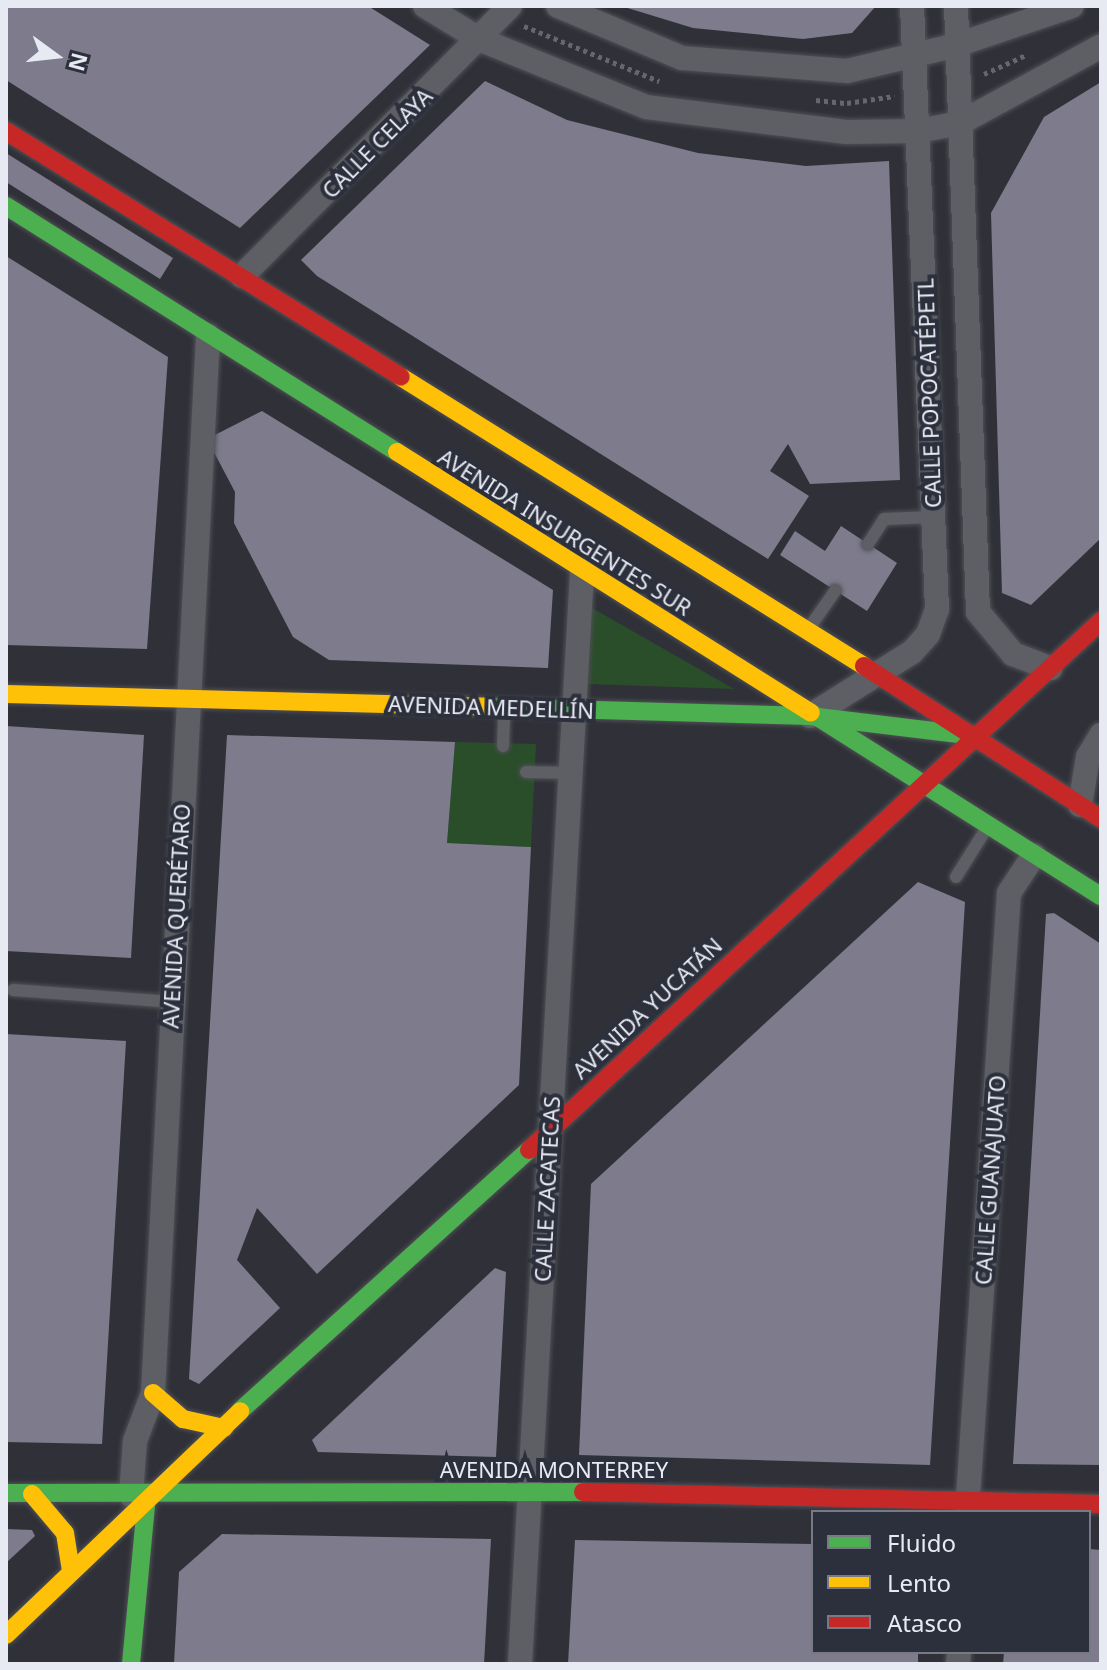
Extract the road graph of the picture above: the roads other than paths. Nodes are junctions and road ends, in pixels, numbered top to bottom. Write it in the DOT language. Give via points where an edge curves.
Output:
graph roads {
  1 [pos="425,6"];
  2 [pos="510,6"];
  3 [pos="558,6"];
  4 [pos="912,6"];
  5 [pos="956,6"];
  6 [pos="1072,6"];
  7 [pos="481,40"];
  8 [pos="957,45"];
  9 [pos="1101,46"];
  10 [pos="914,55"];
  11 [pos="960,123"];
  12 [pos="6,131"];
  13 [pos="918,131"];
  14 [pos="6,206"];
  15 [pos="242,276"];
  16 [pos="208,335"];
  17 [pos="934,517"];
  18 [pos="868,544"];
  19 [pos="582,571"];
  20 [pos="835,591"];
  21 [pos="1101,621"];
  22 [pos="809,630"];
  23 [pos="1050,668"];
  24 [pos="877,675"];
  25 [pos="6,694"];
  26 [pos="186,701"];
  27 [pos="504,706"];
  28 [pos="574,709"];
  29 [pos="810,716"];
  30 [pos="1101,735"];
  31 [pos="975,736"];
  32 [pos="503,746"];
  33 [pos="526,772"];
  34 [pos="570,773"];
  35 [pos="923,785"];
  36 [pos="1080,805"];
  37 [pos="1101,819"];
  38 [pos="988,826"];
  39 [pos="1034,855"];
  40 [pos="956,877"];
  41 [pos="1101,896"];
  42 [pos="13,990"];
  43 [pos="172,1002"];
  44 [pos="550,1131"];
  45 [pos="153,1393"];
  46 [pos="224,1428"];
  47 [pos="530,1491"];
  48 [pos="6,1493"];
  49 [pos="32,1494"];
  50 [pos="139,1495"];
  51 [pos="1101,1504"];
  52 [pos="968,1506"];
  53 [pos="71,1570"];
  54 [pos="6,1635"];
  55 [pos="131,1664"];
  56 [pos="520,1664"];
  1 -- 7 [label="street"];
  2 -- 7 [label="street, CALLE CELAYA"];
  3 -- 10 [label="street" via="682,58 847,71"];
  4 -- 10 [label="street, CALLE POPOCATÉPETL"];
  5 -- 8 [label="street, CALLE POPOCATÉPETL"];
  6 -- 8 [label="street"];
  7 -- 13 [label="street" via="646,107 846,132"];
  7 -- 15 [label="street, CALLE CELAYA"];
  8 -- 10 [label="street"];
  8 -- 11 [label="street, CALLE POPOCATÉPETL"];
  9 -- 11 [label="street"];
  10 -- 13 [label="street, CALLE POPOCATÉPETL"];
  11 -- 13 [label="street"];
  11 -- 23 [label="street, CALLE POPOCATÉPETL" via="978,612 1013,654"];
  12 -- 15 [label="main road, AVENIDA INSURGENTES SUR"];
  13 -- 17 [label="street, CALLE POPOCATÉPETL"];
  14 -- 16 [label="main road, AVENIDA INSURGENTES SUR"];
  15 -- 22 [label="main road, AVENIDA INSURGENTES SUR"];
  16 -- 19 [label="main road, AVENIDA INSURGENTES SUR"];
  16 -- 26 [label="street, AVENIDA QUERÉTARO"];
  17 -- 18 [label="lane" via="884,519"];
  17 -- 24 [label="street, CALLE POPOCATÉPETL" via="933,624 912,652"];
  19 -- 28 [label="street, CALLE ZACATECAS"];
  19 -- 29 [label="main road, AVENIDA INSURGENTES SUR"];
  20 -- 22 [label="lane"];
  21 -- 23 [label="main road, AVENIDA YUCATÁN"];
  22 -- 24 [label="main road, AVENIDA INSURGENTES SUR"];
  23 -- 31 [label="main road, AVENIDA YUCATÁN"];
  24 -- 29 [label="street, CALLE POPOCATÉPETL"];
  24 -- 31 [label="main road, AVENIDA INSURGENTES SUR"];
  25 -- 26 [label="main road, AVENIDA MEDELLÍN"];
  26 -- 27 [label="main road, AVENIDA MEDELLÍN"];
  26 -- 43 [label="street, AVENIDA QUERÉTARO"];
  27 -- 28 [label="main road, AVENIDA MEDELLÍN"];
  27 -- 32 [label="lane"];
  28 -- 29 [label="main road, AVENIDA MEDELLÍN"];
  28 -- 34 [label="street, CALLE ZACATECAS"];
  29 -- 31 [label="main road, AVENIDA MEDELLÍN"];
  29 -- 35 [label="main road, AVENIDA INSURGENTES SUR"];
  30 -- 36 [label="street" via="1088,757"];
  31 -- 35 [label="main road, AVENIDA YUCATÁN"];
  31 -- 36 [label="main road, AVENIDA INSURGENTES SUR"];
  33 -- 34 [label="lane"];
  34 -- 44 [label="street, CALLE ZACATECAS"];
  35 -- 38 [label="main road, AVENIDA INSURGENTES SUR"];
  35 -- 44 [label="main road, AVENIDA YUCATÁN"];
  36 -- 37 [label="main road, AVENIDA INSURGENTES SUR"];
  38 -- 39 [label="main road, AVENIDA INSURGENTES SUR"];
  38 -- 40 [label="lane"];
  39 -- 41 [label="main road, AVENIDA INSURGENTES SUR"];
  39 -- 52 [label="street, CALLE GUANAJUATO" via="1009,893"];
  42 -- 43 [label="lane"];
  43 -- 45 [label="street, AVENIDA QUERÉTARO"];
  44 -- 46 [label="main road, AVENIDA YUCATÁN"];
  44 -- 47 [label="street, CALLE ZACATECAS"];
  45 -- 46 [label="main road" via="183,1419"];
  45 -- 50 [label="street, AVENIDA QUERÉTARO" via="135,1441"];
  46 -- 50 [label="main road, AVENIDA YUCATÁN"];
  47 -- 50 [label="main road, AVENIDA MONTERREY"];
  47 -- 52 [label="main road, AVENIDA MONTERREY"];
  47 -- 56 [label="street, CALLE ZACATECAS"];
  48 -- 49 [label="main road, AVENIDA MONTERREY"];
  49 -- 50 [label="main road, AVENIDA MONTERREY"];
  49 -- 53 [label="main road" via="65,1533"];
  50 -- 53 [label="main road"];
  50 -- 55 [label="main road, AVENIDA QUERÉTARO"];
  51 -- 52 [label="main road, AVENIDA MONTERREY"];
  53 -- 54 [label="main road"];
}
